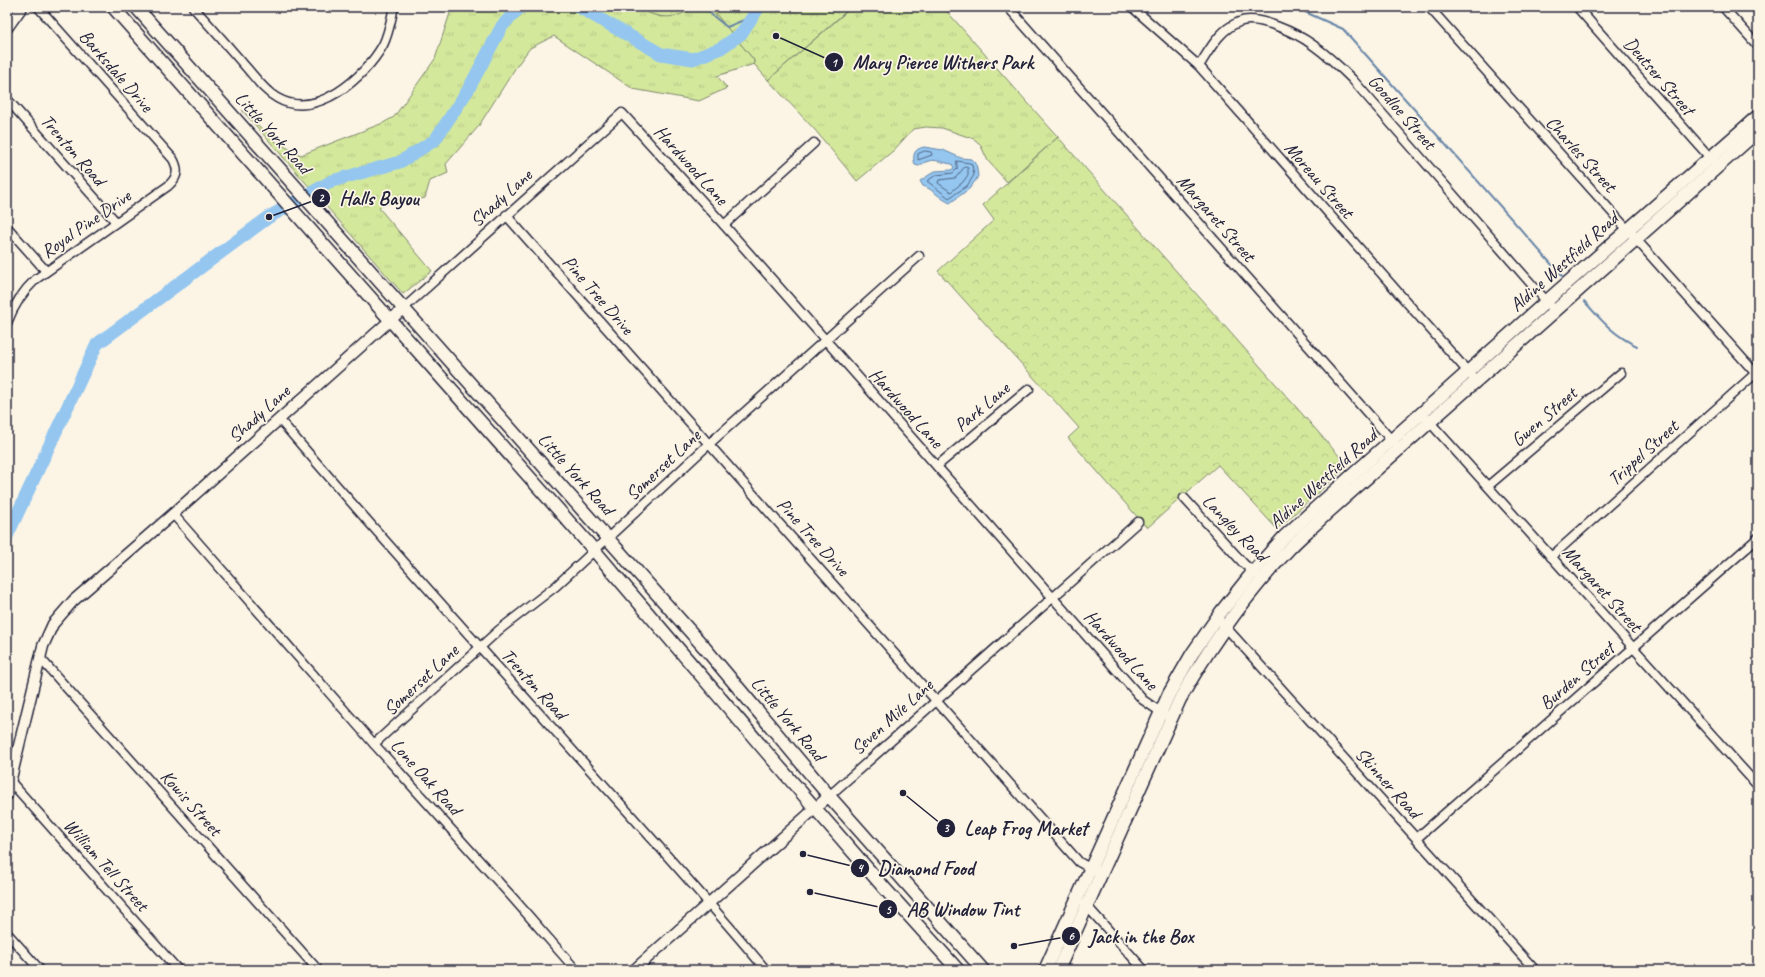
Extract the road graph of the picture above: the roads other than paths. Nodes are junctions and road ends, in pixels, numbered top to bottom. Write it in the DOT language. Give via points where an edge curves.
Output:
graph roads {
  1 [pos="22,7"];
  2 [pos="38,7"];
  3 [pos="113,7"];
  4 [pos="136,7"];
  5 [pos="193,7"];
  6 [pos="394,7"];
  7 [pos="1008,7"];
  8 [pos="1132,7"];
  9 [pos="1429,7"];
  10 [pos="1577,7"];
  11 [pos="1723,7"];
  12 [pos="7,28"];
  13 [pos="1758,46"];
  14 [pos="182,57"];
  15 [pos="1199,66"];
  16 [pos="169,70"];
  17 [pos="7,99"];
  18 [pos="622,113"];
  19 [pos="1758,116"];
  20 [pos="1758,132"];
  21 [pos="814,143"];
  22 [pos="170,156"];
  23 [pos="1714,162"];
  24 [pos="506,215"];
  25 [pos="116,222"];
  26 [pos="724,225"];
  27 [pos="7,227"];
  28 [pos="1631,234"];
  29 [pos="919,256"];
  30 [pos="46,271"];
  31 [pos="1546,302"];
  32 [pos="404,308"];
  33 [pos="1555,311"];
  34 [pos="390,320"];
  35 [pos="7,323"];
  36 [pos="826,340"];
  37 [pos="1621,373"];
  38 [pos="1757,375"];
  39 [pos="1472,376"];
  40 [pos="1029,389"];
  41 [pos="279,418"];
  42 [pos="1426,418"];
  43 [pos="709,444"];
  44 [pos="1396,445"];
  45 [pos="937,466"];
  46 [pos="1488,486"];
  47 [pos="1184,498"];
  48 [pos="1323,509"];
  49 [pos="173,514"];
  50 [pos="1138,522"];
  51 [pos="608,538"];
  52 [pos="1758,538"];
  53 [pos="594,550"];
  54 [pos="1551,557"];
  55 [pos="1253,572"];
  56 [pos="1263,579"];
  57 [pos="1242,595"];
  58 [pos="1052,597"];
  59 [pos="1222,623"];
  60 [pos="480,647"];
  61 [pos="1633,648"];
  62 [pos="40,658"];
  63 [pos="937,701"];
  64 [pos="1165,716"];
  65 [pos="374,744"];
  66 [pos="10,781"];
  67 [pos="1758,786"];
  68 [pos="7,795"];
  69 [pos="830,796"];
  70 [pos="816,808"];
  71 [pos="1417,838"];
  72 [pos="1095,871"];
  73 [pos="1082,902"];
  74 [pos="710,903"];
  75 [pos="7,933"];
  76 [pos="40,970"];
  77 [pos="178,970"];
  78 [pos="318,970"];
  79 [pos="576,970"];
  80 [pos="634,970"];
  81 [pos="766,970"];
  82 [pos="958,970"];
  83 [pos="983,970"];
  84 [pos="1044,970"];
  85 [pos="1058,970"];
  86 [pos="1144,970"];
  87 [pos="1535,970"];
  1 -- 12 [label="street"];
  2 -- 22 [label="street, Barksdale Drive"];
  3 -- 16 [label="main road, Little York Road"];
  4 -- 14 [label="main road, Little York Road"];
  5 -- 6 [label="street" via="268,92 287,103 307,104 346,87 371,62 383,43"];
  7 -- 44 [label="street, Margaret Street"];
  8 -- 15 [label="street, Moreau Street"];
  9 -- 28 [label="street, Charles Street"];
  10 -- 23 [label="street, Deutser Street"];
  11 -- 13 [label="street"];
  14 -- 16 [label="main road"];
  14 -- 32 [label="main road, Little York Road"];
  15 -- 31 [label="street, Goodloe Street" via="1222,33 1240,21 1274,25 1312,44 1352,79"];
  15 -- 39 [label="street, Moreau Street"];
  16 -- 34 [label="main road, Little York Road"];
  17 -- 25 [label="street, Trenton Road"];
  18 -- 24 [label="street, Shady Lane"];
  18 -- 26 [label="street, Hardwood Lane"];
  19 -- 23 [label="main road, Aldine Westfield Road"];
  20 -- 23 [label="main road, Aldine Westfield Road"];
  21 -- 26 [label="street"];
  22 -- 25 [label="street, Royal Pine Drive" via="177,167 174,181"];
  23 -- 28 [label="main road, Aldine Westfield Road"];
  24 -- 32 [label="street, Shady Lane"];
  24 -- 43 [label="street, Pine Tree Drive"];
  25 -- 30 [label="street, Royal Pine Drive"];
  26 -- 36 [label="street, Hardwood Lane"];
  27 -- 30 [label="street"];
  28 -- 31 [label="main road, Aldine Westfield Road"];
  28 -- 33 [label="main road, Aldine Westfield Road"];
  28 -- 38 [label="street, Charles Street"];
  29 -- 36 [label="street, Somerset Lane"];
  30 -- 35 [label="street, Royal Pine Drive" via="24,290 15,303"];
  31 -- 33 [label="street, Goodloe Street"];
  31 -- 39 [label="main road, Aldine Westfield Road"];
  32 -- 34 [label="street, Shady Lane"];
  32 -- 51 [label="main road, Little York Road"];
  33 -- 39 [label="main road, Aldine Westfield Road"];
  34 -- 41 [label="street, Shady Lane"];
  34 -- 53 [label="main road, Little York Road"];
  36 -- 43 [label="street, Somerset Lane"];
  36 -- 45 [label="street, Hardwood Lane"];
  37 -- 46 [label="street, Gwen Street"];
  38 -- 54 [label="street, Trippel Street"];
  39 -- 42 [label="main road, Aldine Westfield Road"];
  40 -- 45 [label="street, Park Lane"];
  41 -- 49 [label="street, Shady Lane"];
  41 -- 60 [label="street, Trenton Road"];
  42 -- 44 [label="main road, Aldine Westfield Road"];
  42 -- 46 [label="street, Margaret Street"];
  43 -- 51 [label="street, Somerset Lane"];
  43 -- 63 [label="street, Pine Tree Drive"];
  44 -- 48 [label="main road, Aldine Westfield Road"];
  45 -- 58 [label="street, Hardwood Lane"];
  46 -- 54 [label="street, Margaret Street"];
  47 -- 55 [label="street, Langley Road"];
  48 -- 55 [label="main road, Aldine Westfield Road" via="1280,542"];
  48 -- 56 [label="main road, Aldine Westfield Road"];
  49 -- 62 [label="street, Shady Lane" via="74,601 53,624"];
  49 -- 65 [label="street, Lone Oak Road"];
  50 -- 58 [label="street, Seven Mile Lane"];
  51 -- 53 [label="street, Somerset Lane"];
  51 -- 69 [label="main road, Little York Road"];
  52 -- 61 [label="street, Burden Street"];
  53 -- 60 [label="street, Somerset Lane" via="547,594"];
  53 -- 70 [label="main road, Little York Road"];
  54 -- 61 [label="street, Margaret Street"];
  55 -- 56 [label="street, Langley Road"];
  55 -- 57 [label="main road, Aldine Westfield Road"];
  56 -- 57 [label="main road, Aldine Westfield Road"];
  57 -- 59 [label="main road, Aldine Westfield Road"];
  58 -- 63 [label="street, Seven Mile Lane"];
  58 -- 64 [label="street, Hardwood Lane" via="1143,700"];
  59 -- 64 [label="main road, Aldine Westfield Road"];
  59 -- 71 [label="street, Skinner Road"];
  60 -- 65 [label="street, Somerset Lane"];
  60 -- 74 [label="street, Trenton Road"];
  61 -- 67 [label="street, Margaret Street"];
  61 -- 71 [label="street, Burden Street"];
  62 -- 66 [label="street, Shady Lane"];
  62 -- 78 [label="street, Kowis Street"];
  63 -- 69 [label="street, Seven Mile Lane"];
  63 -- 72 [label="street, Pine Tree Drive" via="1079,862"];
  64 -- 72 [label="main road, Aldine Westfield Road"];
  65 -- 79 [label="street, Lone Oak Road"];
  66 -- 68 [label="street, Shady Lane"];
  66 -- 77 [label="street, William Tell Street"];
  69 -- 70 [label="street, Seven Mile Lane"];
  69 -- 83 [label="main road, Little York Road"];
  70 -- 74 [label="street, Seven Mile Lane"];
  70 -- 82 [label="main road, Little York Road"];
  71 -- 87 [label="street, Skinner Road"];
  72 -- 73 [label="main road, Aldine Westfield Road"];
  73 -- 84 [label="main road, Aldine Westfield Road"];
  73 -- 85 [label="main road, Aldine Westfield Road"];
  73 -- 86 [label="street"];
  74 -- 80 [label="street, Seven Mile Lane"];
  74 -- 81 [label="street, Trenton Road"];
  75 -- 76 [label="street"];
}
